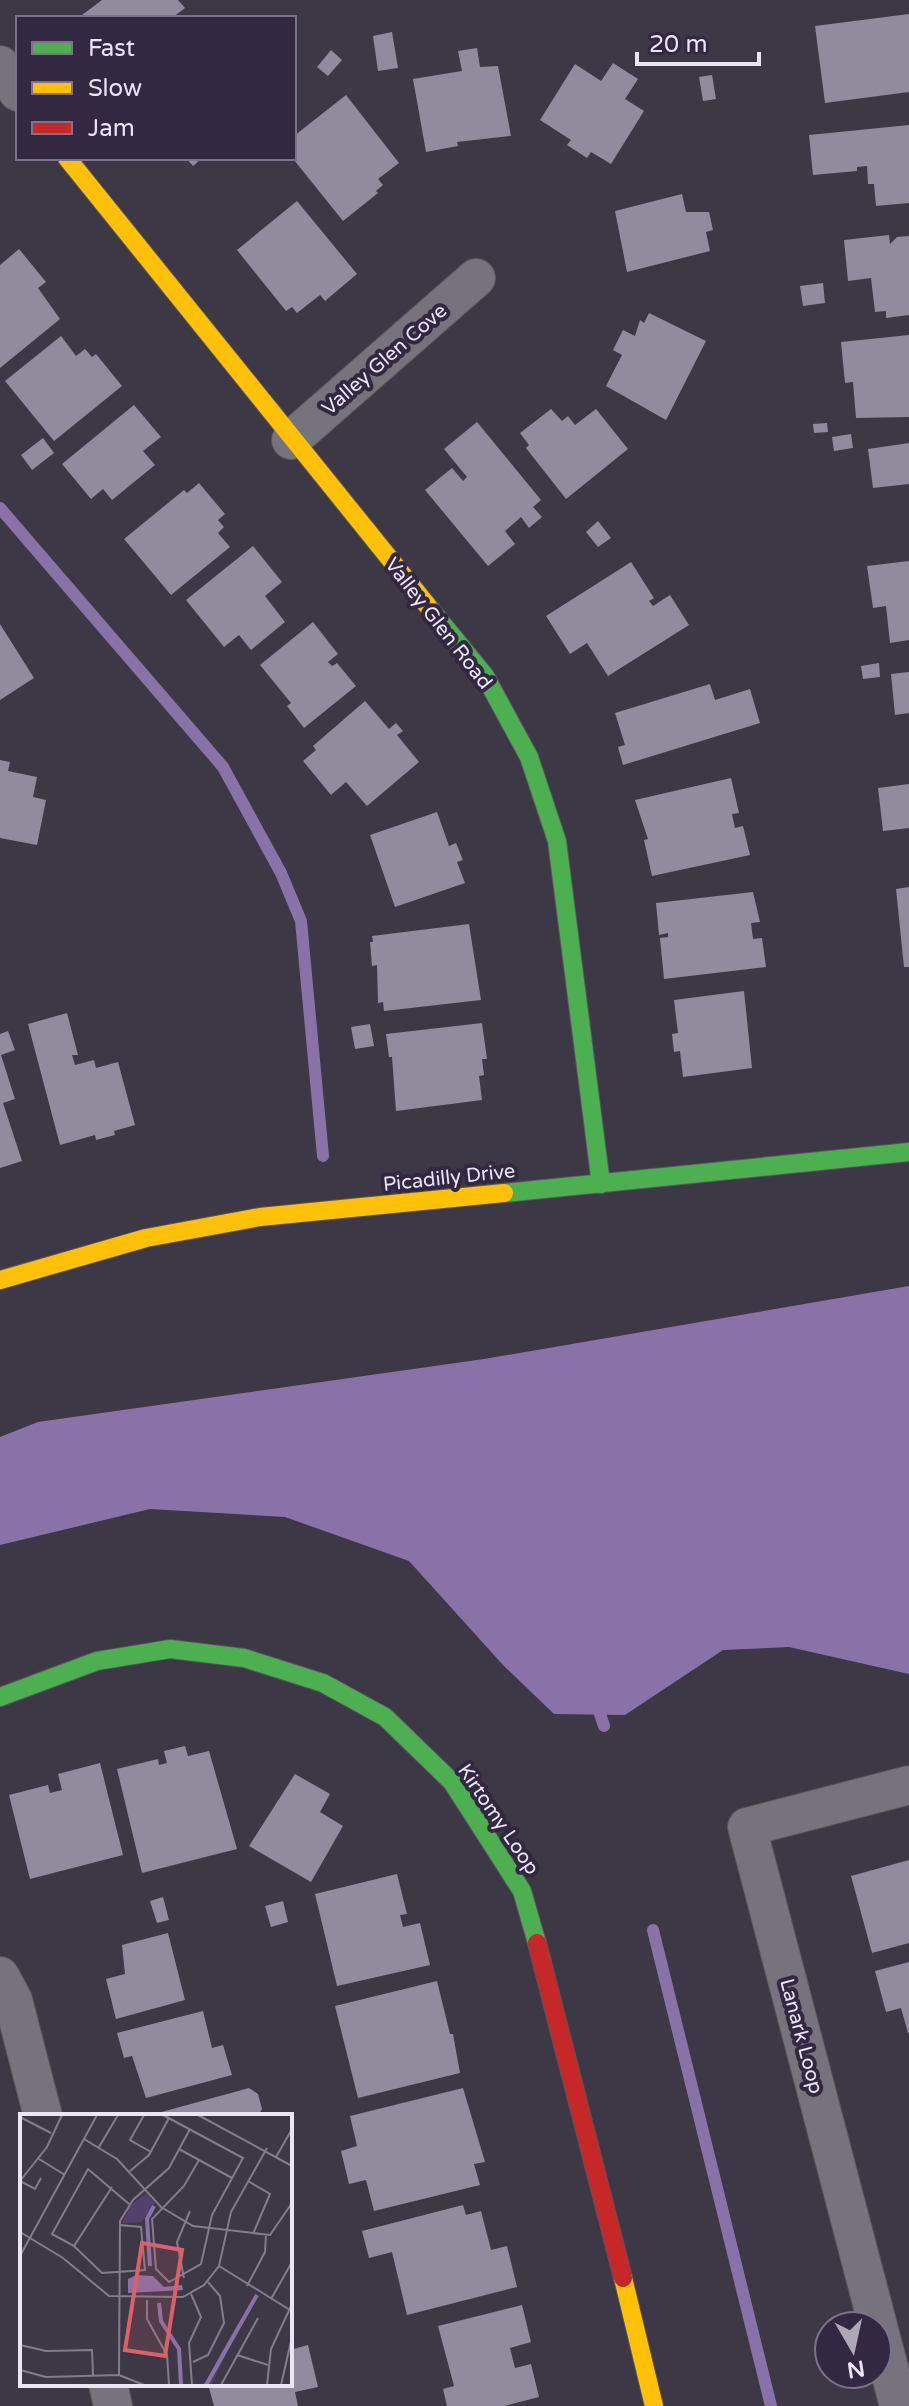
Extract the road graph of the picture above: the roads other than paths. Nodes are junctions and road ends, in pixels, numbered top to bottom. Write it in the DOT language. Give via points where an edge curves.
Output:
graph roads {
  1 [pos="0,65"];
  2 [pos="16,89"];
  3 [pos="69,160"];
  4 [pos="476,278"];
  5 [pos="291,440"];
  6 [pos="909,1152"];
  7 [pos="601,1184"];
  8 [pos="0,1280"];
  9 [pos="0,1697"];
  10 [pos="909,1785"];
  11 [pos="0,1976"];
  12 [pos="42,2114"];
  13 [pos="108,2386"];
  14 [pos="113,2406"];
  15 [pos="654,2406"];
  16 [pos="899,2406"];
  1 -- 2 [label="street"];
  3 -- 5 [label="street, Valley Glen Road"];
  4 -- 5 [label="street, Valley Glen Cove"];
  5 -- 7 [label="street, Valley Glen Road" via="485,676 529,757 557,841"];
  6 -- 7 [label="street, Picadilly Drive"];
  7 -- 8 [label="street, Picadilly Drive" via="260,1217 146,1238"];
  9 -- 15 [label="street, Kirtomy Loop" via="97,1661 155,1651 244,1658 323,1683 385,1717 452,1782 522,1891 558,2013"];
  10 -- 16 [label="street, Lanark Loop" via="747,1827"];
  11 -- 12 [label="street" via="13,2000"];
  13 -- 14 [label="street"];
}
